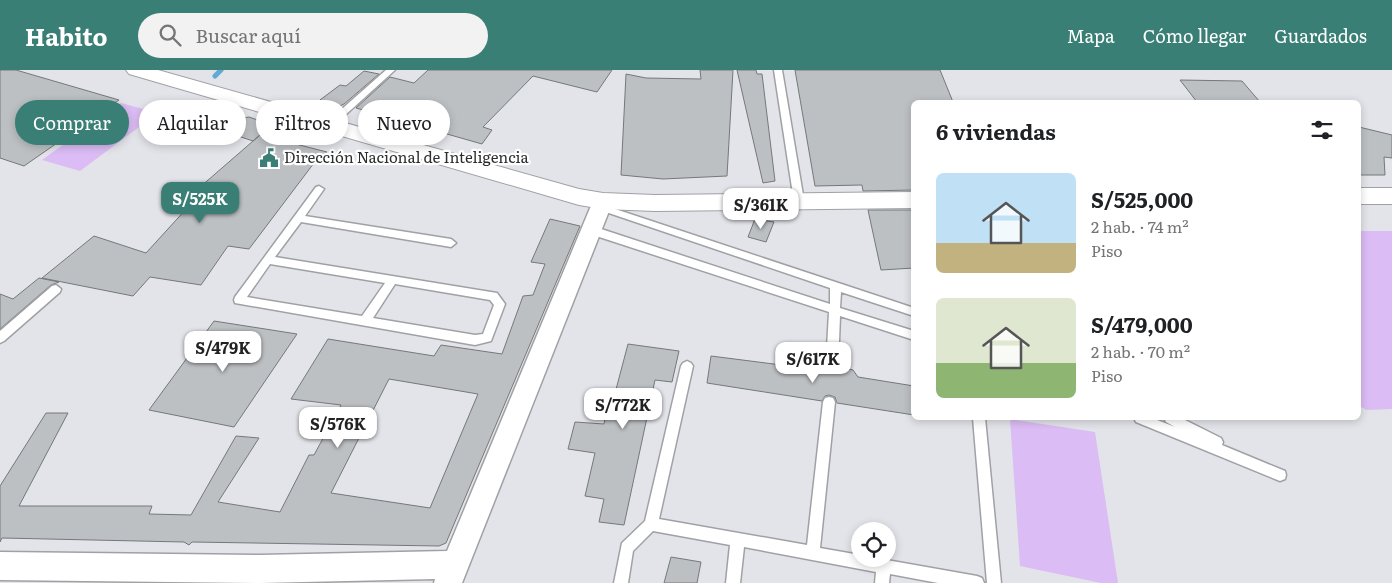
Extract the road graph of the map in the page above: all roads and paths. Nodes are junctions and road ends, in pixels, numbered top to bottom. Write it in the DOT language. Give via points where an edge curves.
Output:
graph roads {
  1 [pos="136,70"];
  2 [pos="391,70"];
  3 [pos="778,70"];
  4 [pos="256,104"];
  5 [pos="348,108"];
  6 [pos="348,130"];
  7 [pos="320,189"];
  8 [pos="1361,196"];
  9 [pos="1392,196"];
  10 [pos="911,200"];
  11 [pos="799,201"];
  12 [pos="602,204"];
  13 [pos="298,218"];
  14 [pos="592,230"];
  15 [pos="451,243"];
  16 [pos="268,260"];
  17 [pos="392,280"];
  18 [pos="836,286"];
  19 [pos="56,289"];
  20 [pos="835,311"];
  21 [pos="911,311"];
  22 [pos="365,321"];
  23 [pos="911,335"];
  24 [pos="0,338"];
  25 [pos="687,366"];
  26 [pos="832,366"];
  27 [pos="829,402"];
  28 [pos="979,420"];
  29 [pos="1145,420"];
  30 [pos="1174,420"];
  31 [pos="651,524"];
  32 [pos="738,539"];
  33 [pos="813,552"];
  34 [pos="851,560"];
  35 [pos="0,566"];
  36 [pos="883,567"];
  37 [pos="889,567"];
  38 [pos="451,574"];
  39 [pos="621,583"];
  40 [pos="733,583"];
  41 [pos="882,583"];
  42 [pos="977,583"];
  43 [pos="994,583"];
  1 -- 4 [label="street"];
  2 -- 5 [label="lane"];
  3 -- 11 [label="lane"];
  6 -- 12 [label="street"];
  7 -- 13 [label="lane"];
  8 -- 9 [label="street"];
  10 -- 11 [label="street"];
  11 -- 12 [label="street"];
  12 -- 14 [label="street"];
  12 -- 18 [label="lane"];
  13 -- 15 [label="lane"];
  13 -- 16 [label="lane"];
  14 -- 20 [label="lane"];
  14 -- 38 [label="street"];
  16 -- 17 [label="lane"];
  16 -- 22 [label="lane" via="239,300"];
  17 -- 22 [label="lane"];
  17 -- 22 [label="lane" via="494,296 500,304 486,338 475,340"];
  18 -- 20 [label="lane"];
  18 -- 21 [label="lane"];
  19 -- 24 [label="lane"];
  20 -- 23 [label="lane"];
  20 -- 26 [label="lane"];
  25 -- 31 [label="lane"];
  27 -- 33 [label="lane"];
  28 -- 43 [label="lane"];
  29 -- 30 [label="lane" via="1280,475"];
  31 -- 32 [label="lane"];
  31 -- 39 [label="lane" via="627,548"];
  32 -- 33 [label="lane"];
  32 -- 40 [label="lane"];
  33 -- 34 [label="lane"];
  35 -- 38 [label="street"];
  36 -- 41 [label="lane"];
  37 -- 42 [label="lane"];
}
